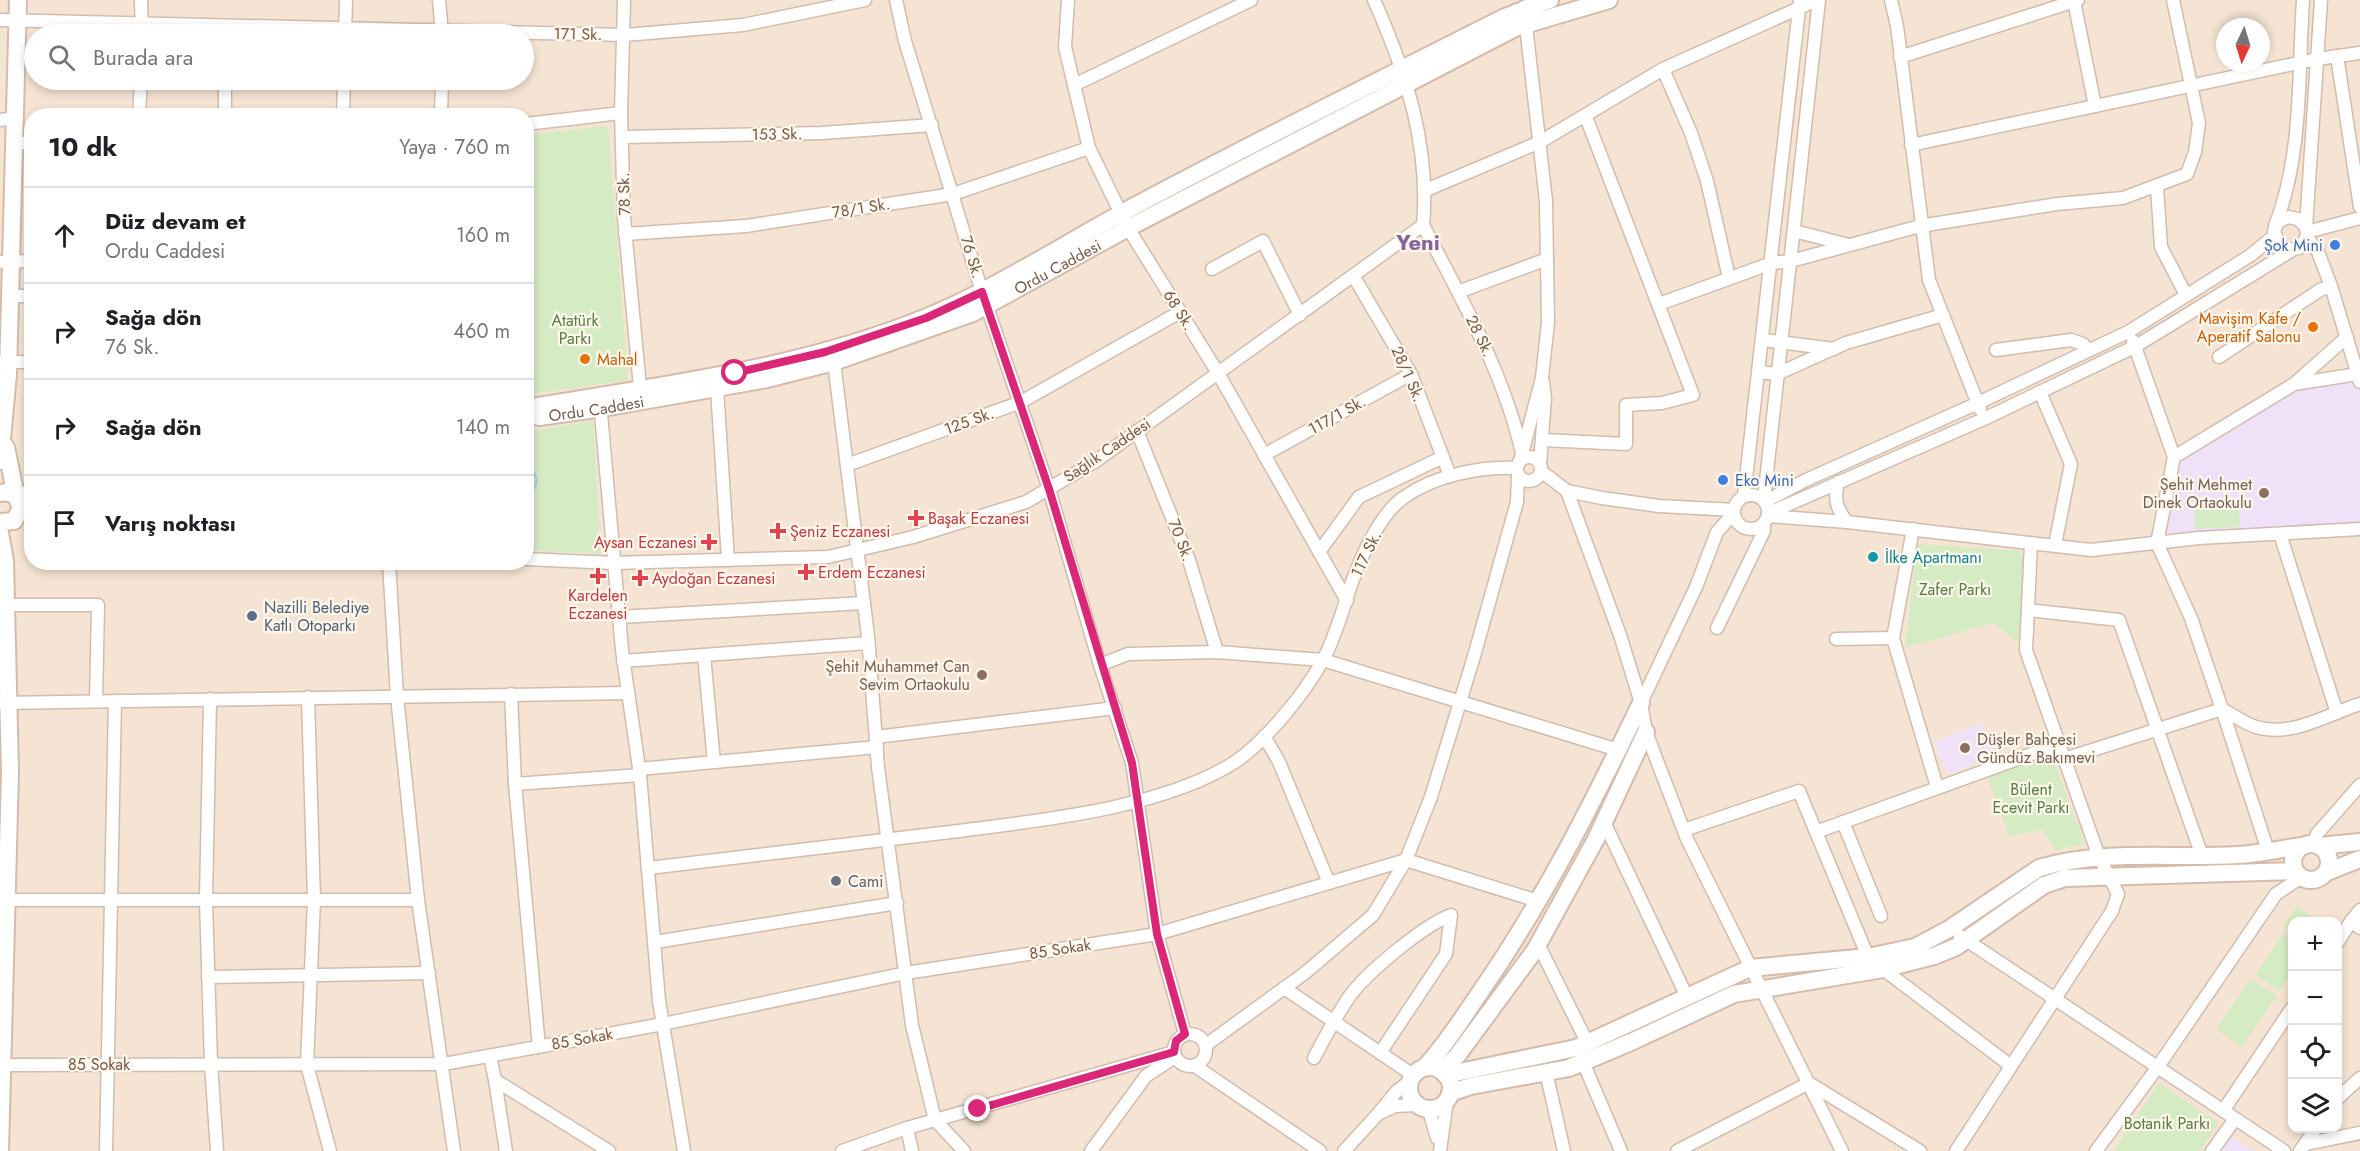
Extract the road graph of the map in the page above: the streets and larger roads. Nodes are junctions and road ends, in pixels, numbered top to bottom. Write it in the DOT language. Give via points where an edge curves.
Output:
graph roads {
  1 [pos="18,0"];
  2 [pos="141,0"];
  3 [pos="346,0"];
  4 [pos="439,0"];
  5 [pos="624,0"];
  6 [pos="865,0"];
  7 [pos="896,0"];
  8 [pos="1068,0"];
  9 [pos="1251,0"];
  10 [pos="1374,0"];
  11 [pos="1550,0"];
  12 [pos="1610,0"];
  13 [pos="1818,0"];
  14 [pos="1891,0"];
  15 [pos="2173,0"];
  16 [pos="2303,0"];
  17 [pos="2321,0"];
  18 [pos="2076,1"];
  19 [pos="1800,4"];
  20 [pos="1523,15"];
  21 [pos="0,20"];
  22 [pos="18,20"];
  23 [pos="68,24"];
  24 [pos="142,24"];
  25 [pos="345,24"];
  26 [pos="441,24"];
  27 [pos="534,34"];
  28 [pos="625,35"];
  29 [pos="2360,53"];
  30 [pos="2337,56"];
  31 [pos="1900,57"];
  32 [pos="2317,59"];
  33 [pos="2299,64"];
  34 [pos="1663,69"];
  35 [pos="1405,77"];
  36 [pos="1074,85"];
  37 [pos="2192,86"];
  38 [pos="140,90"];
  39 [pos="225,90"];
  40 [pos="344,90"];
  41 [pos="442,90"];
  42 [pos="2095,106"];
  43 [pos="139,108"];
  44 [pos="225,108"];
  45 [pos="343,108"];
  46 [pos="441,108"];
  47 [pos="621,112"];
  48 [pos="1586,117"];
  49 [pos="7,119"];
  50 [pos="534,123"];
  51 [pos="932,125"];
  52 [pos="622,137"];
  53 [pos="1540,142"];
  54 [pos="14,143"];
  55 [pos="24,143"];
  56 [pos="1911,144"];
  57 [pos="1089,148"];
  58 [pos="2157,187"];
  59 [pos="1426,190"];
  60 [pos="953,194"];
  61 [pos="2360,207"];
  62 [pos="2360,218"];
  63 [pos="1124,221"];
  64 [pos="1423,225"];
  65 [pos="1920,226"];
  66 [pos="1794,231"];
  67 [pos="2274,231"];
  68 [pos="2306,232"];
  69 [pos="626,234"];
  70 [pos="1850,245"];
  71 [pos="2294,249"];
  72 [pos="1547,259"];
  73 [pos="24,261"];
  74 [pos="1791,261"];
  75 [pos="5,262"];
  76 [pos="1772,263"];
  77 [pos="1212,269"];
  78 [pos="1354,277"];
  79 [pos="1729,278"];
  80 [pos="2331,286"];
  81 [pos="1458,292"];
  82 [pos="2186,295"];
  83 [pos="10,296"];
  84 [pos="24,296"];
  85 [pos="985,298"];
  86 [pos="1659,304"];
  87 [pos="1180,312"];
  88 [pos="1300,315"];
  89 [pos="1943,315"];
  90 [pos="2128,332"];
  91 [pos="2347,337"];
  92 [pos="1763,340"];
  93 [pos="1781,342"];
  94 [pos="2136,346"];
  95 [pos="1835,350"];
  96 [pos="1996,350"];
  97 [pos="2088,350"];
  98 [pos="2356,355"];
  99 [pos="2219,357"];
  100 [pos="4,362"];
  101 [pos="24,362"];
  102 [pos="834,362"];
  103 [pos="1759,372"];
  104 [pos="1218,373"];
  105 [pos="1411,374"];
  106 [pos="1777,374"];
  107 [pos="1542,378"];
  108 [pos="2359,378"];
  109 [pos="2294,384"];
  110 [pos="640,387"];
  111 [pos="717,388"];
  112 [pos="2040,392"];
  113 [pos="600,402"];
  114 [pos="1021,402"];
  115 [pos="1977,403"];
  116 [pos="534,407"];
  117 [pos="534,417"];
  118 [pos="1984,419"];
  119 [pos="1137,430"];
  120 [pos="2,431"];
  121 [pos="1543,440"];
  122 [pos="1264,455"];
  123 [pos="2174,457"];
  124 [pos="1443,458"];
  125 [pos="0,460"];
  126 [pos="1519,464"];
  127 [pos="847,465"];
  128 [pos="1537,474"];
  129 [pos="1450,476"];
  130 [pos="1838,483"];
  131 [pos="1562,488"];
  132 [pos="1049,489"];
  133 [pos="1744,496"];
  134 [pos="1517,502"];
  135 [pos="16,507"];
  136 [pos="1766,511"];
  137 [pos="1734,512"];
  138 [pos="1847,522"];
  139 [pos="1913,529"];
  140 [pos="2360,529"];
  141 [pos="0,533"];
  142 [pos="2280,534"];
  143 [pos="2031,543"];
  144 [pos="2157,543"];
  145 [pos="2055,545"];
  146 [pos="857,550"];
  147 [pos="1319,552"];
  148 [pos="534,559"];
  149 [pos="728,560"];
  150 [pos="5,561"];
  151 [pos="614,563"];
  152 [pos="389,570"];
  153 [pos="1347,601"];
  154 [pos="864,603"];
  155 [pos="6,605"];
  156 [pos="2028,610"];
  157 [pos="619,617"];
  158 [pos="1717,628"];
  159 [pos="1893,638"];
  160 [pos="1836,639"];
  161 [pos="868,643"];
  162 [pos="1217,652"];
  163 [pos="704,655"];
  164 [pos="1323,660"];
  165 [pos="623,661"];
  166 [pos="1100,664"];
  167 [pos="628,693"];
  168 [pos="511,694"];
  169 [pos="397,696"];
  170 [pos="308,697"];
  171 [pos="210,699"];
  172 [pos="1461,700"];
  173 [pos="96,701"];
  174 [pos="115,701"];
  175 [pos="5,703"];
  176 [pos="1641,703"];
  177 [pos="2360,704"];
  178 [pos="1115,708"];
  179 [pos="2222,709"];
  180 [pos="2337,713"];
  181 [pos="2157,729"];
  182 [pos="1646,732"];
  183 [pos="1264,736"];
  184 [pos="876,742"];
  185 [pos="2059,744"];
  186 [pos="1618,750"];
  187 [pos="2064,759"];
  188 [pos="714,762"];
  189 [pos="640,772"];
  190 [pos="515,784"];
  191 [pos="2360,784"];
  192 [pos="5,785"];
  193 [pos="1938,787"];
  194 [pos="1137,801"];
  195 [pos="1604,822"];
  196 [pos="1843,822"];
  197 [pos="1684,830"];
  198 [pos="1816,832"];
  199 [pos="888,840"];
  200 [pos="2360,842"];
  201 [pos="2311,845"];
  202 [pos="2268,851"];
  203 [pos="2202,856"];
  204 [pos="2099,857"];
  205 [pos="1406,860"];
  206 [pos="2360,860"];
  207 [pos="649,868"];
  208 [pos="2327,872"];
  209 [pos="2298,874"];
  210 [pos="2110,876"];
  211 [pos="1329,883"];
  212 [pos="3,900"];
  213 [pos="111,900"];
  214 [pos="206,900"];
  215 [pos="314,900"];
  216 [pos="418,900"];
  217 [pos="1538,901"];
  218 [pos="897,903"];
  219 [pos="1558,907"];
  220 [pos="2360,910"];
  221 [pos="1881,916"];
  222 [pos="2356,925"];
  223 [pos="1949,929"];
  224 [pos="1157,934"];
  225 [pos="2342,938"];
  226 [pos="1966,940"];
  227 [pos="655,942"];
  228 [pos="1538,944"];
  229 [pos="1868,957"];
  230 [pos="1750,968"];
  231 [pos="1884,969"];
  232 [pos="429,973"];
  233 [pos="906,973"];
  234 [pos="310,975"];
  235 [pos="2,977"];
  236 [pos="208,977"];
  237 [pos="1284,988"];
  238 [pos="1760,988"];
  239 [pos="1687,997"];
  240 [pos="2054,1001"];
  241 [pos="2288,1014"];
  242 [pos="1334,1021"];
  243 [pos="663,1024"];
  244 [pos="1185,1034"];
  245 [pos="1587,1042"];
  246 [pos="1206,1046"];
  247 [pos="539,1047"];
  248 [pos="1380,1053"];
  249 [pos="1175,1055"];
  250 [pos="490,1056"];
  251 [pos="1314,1058"];
  252 [pos="1583,1062"];
  253 [pos="107,1064"];
  254 [pos="211,1064"];
  255 [pos="444,1064"];
  256 [pos="1,1065"];
  257 [pos="307,1065"];
  258 [pos="1195,1066"];
  259 [pos="2011,1066"];
  260 [pos="2157,1068"];
  261 [pos="1546,1072"];
  262 [pos="1443,1073"];
  263 [pos="1416,1075"];
  264 [pos="2360,1078"];
  265 [pos="495,1080"];
  266 [pos="1809,1083"];
  267 [pos="2342,1094"];
  268 [pos="1449,1096"];
  269 [pos="1420,1106"];
  270 [pos="2223,1111"];
  271 [pos="1378,1114"];
  272 [pos="2235,1119"];
  273 [pos="935,1120"];
  274 [pos="907,1128"];
  275 [pos="2312,1133"];
  276 [pos="2360,1133"];
  277 [pos="2302,1148"];
  278 [pos="1916,1149"];
  279 [pos="1094,1150"];
  280 [pos="0,1151"];
  281 [pos="106,1151"];
  282 [pos="217,1151"];
  283 [pos="330,1151"];
  284 [pos="454,1151"];
  285 [pos="506,1151"];
  286 [pos="609,1151"];
  287 [pos="684,1151"];
  288 [pos="842,1151"];
  289 [pos="912,1151"];
  290 [pos="964,1151"];
  291 [pos="1320,1151"];
  292 [pos="1344,1151"];
  293 [pos="1440,1151"];
  294 [pos="1564,1151"];
  295 [pos="1622,1151"];
  296 [pos="1677,1151"];
  297 [pos="1842,1151"];
  298 [pos="1899,1151"];
  299 [pos="1956,1151"];
  300 [pos="2096,1151"];
  301 [pos="2212,1151"];
  302 [pos="2284,1151"];
  1 -- 22 [label="street"];
  2 -- 24 [label="street"];
  3 -- 25 [label="street"];
  4 -- 26 [label="street"];
  5 -- 28 [label="street, 78 Sk."];
  6 -- 28 [label="street, 171 Sk." via="743,25"];
  7 -- 51 [label="street, 76 Sk."];
  8 -- 36 [label="street, 68 Sk." via="1065,47"];
  9 -- 36 [label="street"];
  10 -- 35 [label="street"];
  11 -- 20 [label="street, Ordu Caddesi"];
  12 -- 20 [label="street, Ordu Caddesi"];
  13 -- 19 [label="street"];
  13 -- 66 [label="street"];
  14 -- 31 [label="street"];
  15 -- 37 [label="street"];
  16 -- 33 [label="street"];
  17 -- 32 [label="street"];
  18 -- 31 [label="street"];
  18 -- 42 [label="street"];
  19 -- 34 [label="street"];
  19 -- 76 [label="street"];
  20 -- 35 [label="street, Ordu Caddesi"];
  20 -- 53 [label="street"];
  21 -- 22 [label="street, 171 Sk."];
  22 -- 23 [label="street, 171 Sk."];
  22 -- 49 [label="street"];
  27 -- 28 [label="street, 171 Sk."];
  28 -- 47 [label="street, 78 Sk."];
  29 -- 30 [label="street"];
  30 -- 32 [label="street"];
  30 -- 61 [label="street"];
  31 -- 56 [label="street"];
  32 -- 33 [label="street"];
  32 -- 68 [label="street"];
  33 -- 37 [label="street"];
  33 -- 67 [label="street" via="2296,138 2288,193"];
  34 -- 48 [label="street"];
  34 -- 79 [label="street" via="1707,182"];
  35 -- 59 [label="street" via="1420,133"];
  35 -- 63 [label="street, Ordu Caddesi"];
  36 -- 57 [label="street, 68 Sk."];
  37 -- 42 [label="street"];
  37 -- 58 [label="street" via="2199,123 2195,152 2187,174"];
  38 -- 43 [label="street"];
  39 -- 44 [label="street"];
  40 -- 45 [label="street"];
  41 -- 46 [label="street"];
  42 -- 56 [label="street"];
  47 -- 50 [label="street"];
  47 -- 52 [label="street, 78 Sk."];
  48 -- 53 [label="street"];
  48 -- 86 [label="street"];
  49 -- 54 [label="street"];
  51 -- 52 [label="street, 153 Sk." via="822,134"];
  51 -- 60 [label="street, 76 Sk."];
  52 -- 69 [label="street, 78 Sk."];
  53 -- 59 [label="street"];
  53 -- 72 [label="street"];
  54 -- 55 [label="street"];
  54 -- 75 [label="street"];
  56 -- 65 [label="street"];
  57 -- 60 [label="street, 78/1 Sk."];
  57 -- 63 [label="street, 68 Sk."];
  58 -- 65 [label="street" via="2123,198 2057,204"];
  58 -- 82 [label="street" via="2161,247"];
  59 -- 64 [label="street"];
  60 -- 69 [label="street, 78/1 Sk." via="746,226"];
  60 -- 85 [label="street, 76 Sk."];
  62 -- 68 [label="street"];
  63 -- 85 [label="street, Ordu Caddesi"];
  63 -- 87 [label="street, 68 Sk."];
  64 -- 78 [label="street, Sağlık Caddesi"];
  64 -- 81 [label="street, 28 Sk."];
  65 -- 70 [label="street"];
  65 -- 89 [label="street" via="1929,280"];
  66 -- 70 [label="street"];
  66 -- 74 [label="street"];
  67 -- 68 [label="street" via="2282,219 2293,217"];
  67 -- 71 [label="street" via="2283,248"];
  67 -- 82 [label="street" via="2250,255"];
  68 -- 71 [label="street" via="2302,245"];
  68 -- 80 [label="street"];
  69 -- 110 [label="street, 78 Sk."];
  70 -- 74 [label="street"];
  71 -- 94 [label="street"];
  72 -- 81 [label="street"];
  72 -- 107 [label="street" via="1548,321"];
  73 -- 75 [label="street"];
  74 -- 76 [label="street"];
  74 -- 93 [label="street"];
  75 -- 83 [label="street"];
  76 -- 79 [label="street"];
  76 -- 92 [label="street"];
  77 -- 88 [label="street" via="1263,241"];
  78 -- 88 [label="street, Sağlık Caddesi"];
  78 -- 105 [label="street, 28/1 Sk."];
  79 -- 86 [label="street"];
  80 -- 91 [label="street"];
  80 -- 99 [label="street"];
  81 -- 126 [label="street, 28 Sk." via="1490,354 1515,424"];
  82 -- 90 [label="street"];
  83 -- 84 [label="street"];
  83 -- 100 [label="street"];
  85 -- 102 [label="street, Ordu Caddesi"];
  85 -- 110 [label="street, Ordu Caddesi" via="825,352 735,373"];
  85 -- 114 [label="street, 76 Sk."];
  86 -- 121 [label="street" via="1693,395 1662,403 1626,405 1626,444"];
  87 -- 104 [label="street, 68 Sk."];
  87 -- 114 [label="street, 125 Sk."];
  88 -- 104 [label="street, Sağlık Caddesi"];
  89 -- 95 [label="street" via="1846,343"];
  89 -- 115 [label="street"];
  90 -- 94 [label="street"];
  90 -- 97 [label="street"];
  91 -- 98 [label="street"];
  91 -- 109 [label="street"];
  92 -- 93 [label="street"];
  92 -- 103 [label="street"];
  93 -- 95 [label="street"];
  93 -- 106 [label="street"];
  94 -- 112 [label="street"];
  94 -- 123 [label="street"];
  95 -- 106 [label="street"];
  96 -- 97 [label="street" via="2071,340"];
  97 -- 115 [label="street"];
  98 -- 108 [label="street"];
  100 -- 101 [label="street"];
  100 -- 120 [label="street"];
  102 -- 111 [label="street, Ordu Caddesi"];
  102 -- 127 [label="street"];
  103 -- 106 [label="street"];
  103 -- 133 [label="street"];
  104 -- 119 [label="street, Sağlık Caddesi"];
  104 -- 122 [label="street, 68 Sk."];
  105 -- 122 [label="street, 117/1 Sk."];
  105 -- 124 [label="street, 28/1 Sk."];
  106 -- 136 [label="street"];
  107 -- 121 [label="street"];
  107 -- 126 [label="street"];
  108 -- 109 [label="street"];
  109 -- 123 [label="street"];
  110 -- 113 [label="street, Ordu Caddesi"];
  111 -- 113 [label="street, Ordu Caddesi"];
  111 -- 149 [label="street"];
  112 -- 118 [label="street"];
  112 -- 145 [label="street" via="2072,464"];
  113 -- 116 [label="street, Ordu Caddesi"];
  113 -- 117 [label="street, Ordu Caddesi"];
  113 -- 151 [label="street"];
  114 -- 127 [label="street, 125 Sk."];
  114 -- 132 [label="street, 76 Sk."];
  115 -- 118 [label="street"];
  115 -- 136 [label="street" via="1806,480"];
  118 -- 130 [label="street"];
  119 -- 132 [label="street, Sağlık Caddesi"];
  119 -- 162 [label="street, 70 Sk." via="1189,560"];
  120 -- 125 [label="street"];
  120 -- 135 [label="street"];
  121 -- 128 [label="street"];
  122 -- 147 [label="street, 68 Sk."];
  123 -- 144 [label="street"];
  124 -- 129 [label="street, 28/1 Sk."];
  124 -- 147 [label="street" via="1359,497"];
  126 -- 128 [label="street, 117 Sk." via="1530,457"];
  126 -- 128 [label="street" via="1523,481"];
  126 -- 129 [label="street, 117 Sk."];
  126 -- 134 [label="street"];
  127 -- 146 [label="street"];
  128 -- 131 [label="street"];
  128 -- 134 [label="street"];
  129 -- 153 [label="street, 117 Sk." via="1402,499 1395,507 1376,531"];
  130 -- 136 [label="street"];
  130 -- 138 [label="street" via="1838,510"];
  131 -- 137 [label="street" via="1659,506"];
  131 -- 176 [label="street" via="1620,635"];
  132 -- 146 [label="street, Sağlık Caddesi" via="1026,502"];
  132 -- 166 [label="street, 76 Sk."];
  133 -- 136 [label="street" via="1753,494"];
  133 -- 137 [label="street"];
  134 -- 172 [label="street"];
  135 -- 150 [label="street"];
  136 -- 137 [label="street" via="1756,528 1737,522"];
  136 -- 138 [label="street"];
  136 -- 158 [label="street" via="1764,531"];
  137 -- 176 [label="street" via="1717,532 1696,587"];
  138 -- 139 [label="street"];
  139 -- 143 [label="street"];
  139 -- 159 [label="street"];
  140 -- 142 [label="street"];
  141 -- 150 [label="street"];
  142 -- 144 [label="street"];
  142 -- 180 [label="street"];
  143 -- 145 [label="street"];
  143 -- 156 [label="street"];
  144 -- 145 [label="street" via="2091,549"];
  144 -- 179 [label="street" via="2191,618"];
  146 -- 149 [label="street, Sağlık Caddesi" via="828,557"];
  146 -- 154 [label="street"];
  147 -- 153 [label="street, 68 Sk."];
  148 -- 151 [label="street, Sağlık Caddesi"];
  149 -- 151 [label="street, Sağlık Caddesi"];
  150 -- 155 [label="street"];
  151 -- 157 [label="street"];
  152 -- 169 [label="street"];
  153 -- 164 [label="street, 117 Sk."];
  154 -- 157 [label="street"];
  154 -- 161 [label="street"];
  155 -- 173 [label="street" via="98,605"];
  155 -- 175 [label="street"];
  156 -- 181 [label="street" via="2120,620"];
  156 -- 185 [label="street" via="2026,650"];
  157 -- 165 [label="street"];
  159 -- 160 [label="street"];
  159 -- 193 [label="street"];
  161 -- 163 [label="street"];
  161 -- 184 [label="street"];
  162 -- 164 [label="street"];
  162 -- 166 [label="street" via="1128,654"];
  163 -- 165 [label="street"];
  163 -- 188 [label="street"];
  164 -- 172 [label="street"];
  164 -- 183 [label="street, 117 Sk."];
  165 -- 167 [label="street"];
  166 -- 178 [label="street, 76 Sk."];
  167 -- 168 [label="street"];
  167 -- 189 [label="street"];
  168 -- 169 [label="street"];
  168 -- 190 [label="street"];
  169 -- 170 [label="street"];
  169 -- 216 [label="street"];
  170 -- 171 [label="street"];
  170 -- 215 [label="street"];
  171 -- 174 [label="street"];
  171 -- 214 [label="street"];
  172 -- 186 [label="street"];
  172 -- 205 [label="street" via="1431,797"];
  173 -- 174 [label="street"];
  173 -- 175 [label="street"];
  174 -- 213 [label="street"];
  175 -- 192 [label="street"];
  176 -- 182 [label="street"];
  176 -- 186 [label="street"];
  177 -- 180 [label="street"];
  178 -- 184 [label="street"];
  178 -- 194 [label="street, 76 Sk." via="1132,763"];
  179 -- 180 [label="street" via="2257,727 2279,728 2314,723"];
  179 -- 181 [label="street"];
  179 -- 202 [label="street"];
  181 -- 187 [label="street"];
  181 -- 203 [label="street"];
  182 -- 195 [label="street"];
  182 -- 197 [label="street"];
  183 -- 194 [label="street, 117 Sk." via="1235,762 1193,782"];
  183 -- 211 [label="street" via="1280,762"];
  184 -- 188 [label="street"];
  184 -- 199 [label="street"];
  185 -- 187 [label="street"];
  185 -- 193 [label="street"];
  186 -- 217 [label="street" via="1581,828"];
  187 -- 204 [label="street"];
  188 -- 189 [label="street"];
  189 -- 190 [label="street"];
  189 -- 207 [label="street"];
  190 -- 247 [label="street"];
  191 -- 201 [label="street"];
  192 -- 212 [label="street"];
  193 -- 196 [label="street"];
  194 -- 199 [label="street, 117 Sk." via="1052,819"];
  194 -- 224 [label="street, 76 Sk."];
  195 -- 219 [label="street"];
  195 -- 239 [label="street"];
  196 -- 198 [label="street"];
  196 -- 221 [label="street"];
  197 -- 198 [label="street" via="1799,791"];
  197 -- 230 [label="street"];
  198 -- 229 [label="street"];
  199 -- 207 [label="street, 117 Sk."];
  199 -- 218 [label="street"];
  200 -- 201 [label="street"];
  201 -- 202 [label="street"];
  201 -- 208 [label="street" via="2328,855"];
  201 -- 209 [label="street" via="2294,856"];
  202 -- 203 [label="street"];
  203 -- 204 [label="street"];
  204 -- 210 [label="street"];
  204 -- 223 [label="street" via="2039,868"];
  205 -- 211 [label="street, 85 Sokak"];
  205 -- 217 [label="street"];
  205 -- 237 [label="street" via="1373,915"];
  206 -- 208 [label="street"];
  207 -- 227 [label="street"];
  208 -- 209 [label="street" via="2312,881"];
  209 -- 210 [label="street"];
  209 -- 260 [label="street" via="2276,894"];
  210 -- 226 [label="street" via="2065,878 2044,885"];
  210 -- 240 [label="street" via="2118,894 2112,911"];
  211 -- 224 [label="street, 85 Sokak"];
  212 -- 213 [label="street"];
  212 -- 235 [label="street"];
  213 -- 214 [label="street"];
  213 -- 253 [label="street"];
  214 -- 215 [label="street"];
  214 -- 236 [label="street"];
  215 -- 216 [label="street"];
  215 -- 234 [label="street"];
  216 -- 232 [label="street"];
  217 -- 219 [label="street"];
  217 -- 263 [label="street" via="1503,960 1439,1052"];
  218 -- 227 [label="street"];
  218 -- 233 [label="street"];
  219 -- 228 [label="street"];
  220 -- 222 [label="street"];
  222 -- 225 [label="street"];
  223 -- 226 [label="street"];
  223 -- 229 [label="street" via="1915,947"];
  224 -- 233 [label="street, 85 Sokak"];
  224 -- 244 [label="street, 76 Sk."];
  226 -- 231 [label="street" via="1934,956"];
  226 -- 240 [label="street"];
  227 -- 243 [label="street"];
  228 -- 245 [label="street"];
  228 -- 262 [label="street"];
  229 -- 230 [label="street"];
  230 -- 238 [label="street"];
  230 -- 239 [label="street"];
  231 -- 238 [label="street"];
  231 -- 259 [label="street"];
  232 -- 234 [label="street"];
  232 -- 255 [label="street"];
  233 -- 243 [label="street, 85 Sokak"];
  233 -- 273 [label="street" via="912,1025"];
  234 -- 236 [label="street"];
  234 -- 257 [label="street"];
  235 -- 256 [label="street"];
  236 -- 254 [label="street"];
  237 -- 242 [label="street"];
  237 -- 246 [label="street"];
  238 -- 252 [label="street" via="1734,994"];
  238 -- 266 [label="street"];
  239 -- 245 [label="street"];
  240 -- 259 [label="street"];
  240 -- 260 [label="street"];
  241 -- 270 [label="street"];
  242 -- 248 [label="street"];
  242 -- 248 [label="street" via="1351,994 1416,934 1451,915 1446,954"];
  242 -- 251 [label="street"];
  243 -- 247 [label="street, 85 Sokak"];
  243 -- 287 [label="street"];
  244 -- 246 [label="street" via="1196,1035"];
  244 -- 249 [label="street" via="1176,1041"];
  245 -- 262 [label="street" via="1545,1056"];
  246 -- 258 [label="street" via="1203,1060"];
  247 -- 250 [label="street, 85 Sokak"];
  248 -- 263 [label="street"];
  249 -- 258 [label="street" via="1184,1065"];
  249 -- 273 [label="street"];
  249 -- 279 [label="street" via="1146,1076"];
  250 -- 255 [label="street, 85 Sokak"];
  250 -- 265 [label="street"];
  252 -- 261 [label="street"];
  252 -- 295 [label="street"];
  253 -- 254 [label="street, 85 Sokak"];
  253 -- 256 [label="street, 85 Sokak"];
  253 -- 281 [label="street"];
  254 -- 257 [label="street, 85 Sokak"];
  254 -- 282 [label="street"];
  255 -- 257 [label="street, 85 Sokak"];
  255 -- 284 [label="street"];
  256 -- 280 [label="street"];
  257 -- 283 [label="street"];
  258 -- 291 [label="street"];
  259 -- 299 [label="street"];
  260 -- 270 [label="street"];
  260 -- 300 [label="street"];
  261 -- 268 [label="street" via="1471,1086"];
  261 -- 294 [label="street"];
  262 -- 263 [label="street"];
  262 -- 268 [label="street" via="1450,1086"];
  263 -- 269 [label="street" via="1410,1094"];
  263 -- 271 [label="street"];
  264 -- 267 [label="street"];
  265 -- 285 [label="street"];
  265 -- 286 [label="street"];
  266 -- 278 [label="street"];
  266 -- 296 [label="street"];
  266 -- 297 [label="street"];
  268 -- 269 [label="street" via="1436,1108"];
  268 -- 293 [label="street"];
  269 -- 271 [label="street" via="1395,1106"];
  269 -- 293 [label="street" via="1430,1114 1436,1127"];
  270 -- 272 [label="street"];
  271 -- 292 [label="street"];
  272 -- 301 [label="street"];
  272 -- 302 [label="street"];
  273 -- 274 [label="street"];
  273 -- 290 [label="street"];
  274 -- 288 [label="street"];
  274 -- 289 [label="street"];
  275 -- 277 [label="street"];
  276 -- 277 [label="street"];
  278 -- 298 [label="street"];
}
